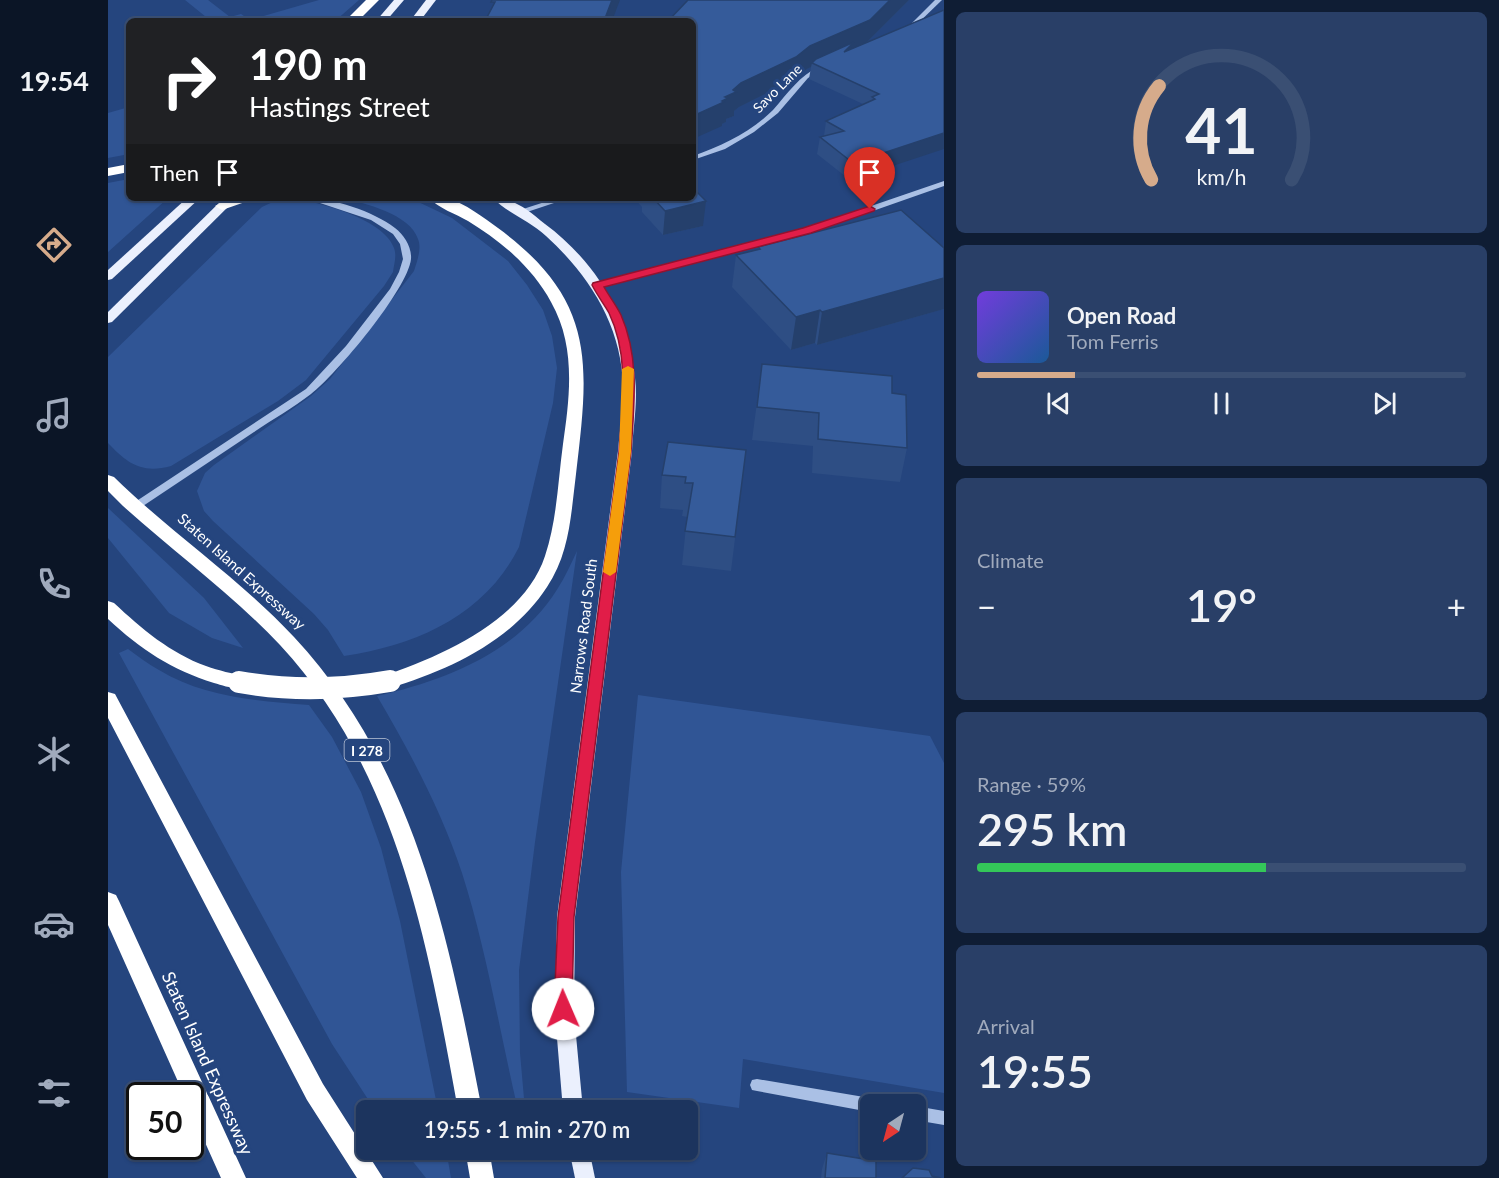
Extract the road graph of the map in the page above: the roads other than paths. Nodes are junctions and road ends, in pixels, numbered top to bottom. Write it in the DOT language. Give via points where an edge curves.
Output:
graph roads {
  1 [pos="373,0"];
  2 [pos="399,0"];
  3 [pos="431,0"];
  4 [pos="939,0"];
  5 [pos="354,18"];
  6 [pos="384,18"];
  7 [pos="417,18"];
  8 [pos="899,34"];
  9 [pos="831,63"];
  10 [pos="696,157"];
  11 [pos="126,169"];
  12 [pos="108,172"];
  13 [pos="944,183"];
  14 [pos="191,201"];
  15 [pos="319,201"];
  16 [pos="442,201"];
  17 [pos="504,201"];
  18 [pos="556,201"];
  19 [pos="227,202"];
  20 [pos="521,212"];
  21 [pos="108,276"];
  22 [pos="597,285"];
  23 [pos="108,319"];
  24 [pos="108,481"];
  25 [pos="136,506"];
  26 [pos="108,608"];
  27 [pos="108,699"];
  28 [pos="108,902"];
  29 [pos="757,1085"];
  30 [pos="468,1100"];
  31 [pos="572,1100"];
  32 [pos="860,1103"];
  33 [pos="926,1115"];
  34 [pos="944,1118"];
  35 [pos="479,1160"];
  36 [pos="581,1160"];
  37 [pos="234,1178"];
  38 [pos="371,1178"];
  39 [pos="482,1178"];
  40 [pos="585,1178"];
  1 -- 5 [label="highway"];
  2 -- 6 [label="main road"];
  3 -- 7 [label="main road"];
  4 -- 8 [label="street"];
  9 -- 10 [label="street, Savo Lane" via="810,72 769,117 747,133"];
  11 -- 12 [label="highway"];
  13 -- 22 [label="street" via="807,231"];
  14 -- 21 [label="main road"];
  15 -- 25 [label="street" via="361,213 395,232 407,259 399,282 351,345 309,391"];
  16 -- 26 [label="highway, bridge" via="508,243 539,273 572,333 577,369 576,408 558,547 541,583 513,615 475,645 390,681 360,687 269,688 208,675 148,645"];
  17 -- 20 [label="main road, Narrows Road South"];
  18 -- 20 [label="street"];
  19 -- 23 [label="main road"];
  20 -- 22 [label="main road, Narrows Road South" via="572,253"];
  22 -- 31 [label="main road, Narrows Road South" via="615,314 630,379 625,452 566,917 563,1026"];
  24 -- 25 [label="highway, Staten Island Expressway / I 278"];
  25 -- 30 [label="highway, Staten Island Expressway / I 278" via="289,642 336,701 371,759 422,887 449,994"];
  27 -- 38 [label="highway" via="310,1083"];
  28 -- 37 [label="highway, Staten Island Expressway"];
  29 -- 32 [label="street"];
  33 -- 34 [label="street"];
  35 -- 39 [label="highway"];
  36 -- 40 [label="main road"];
}
